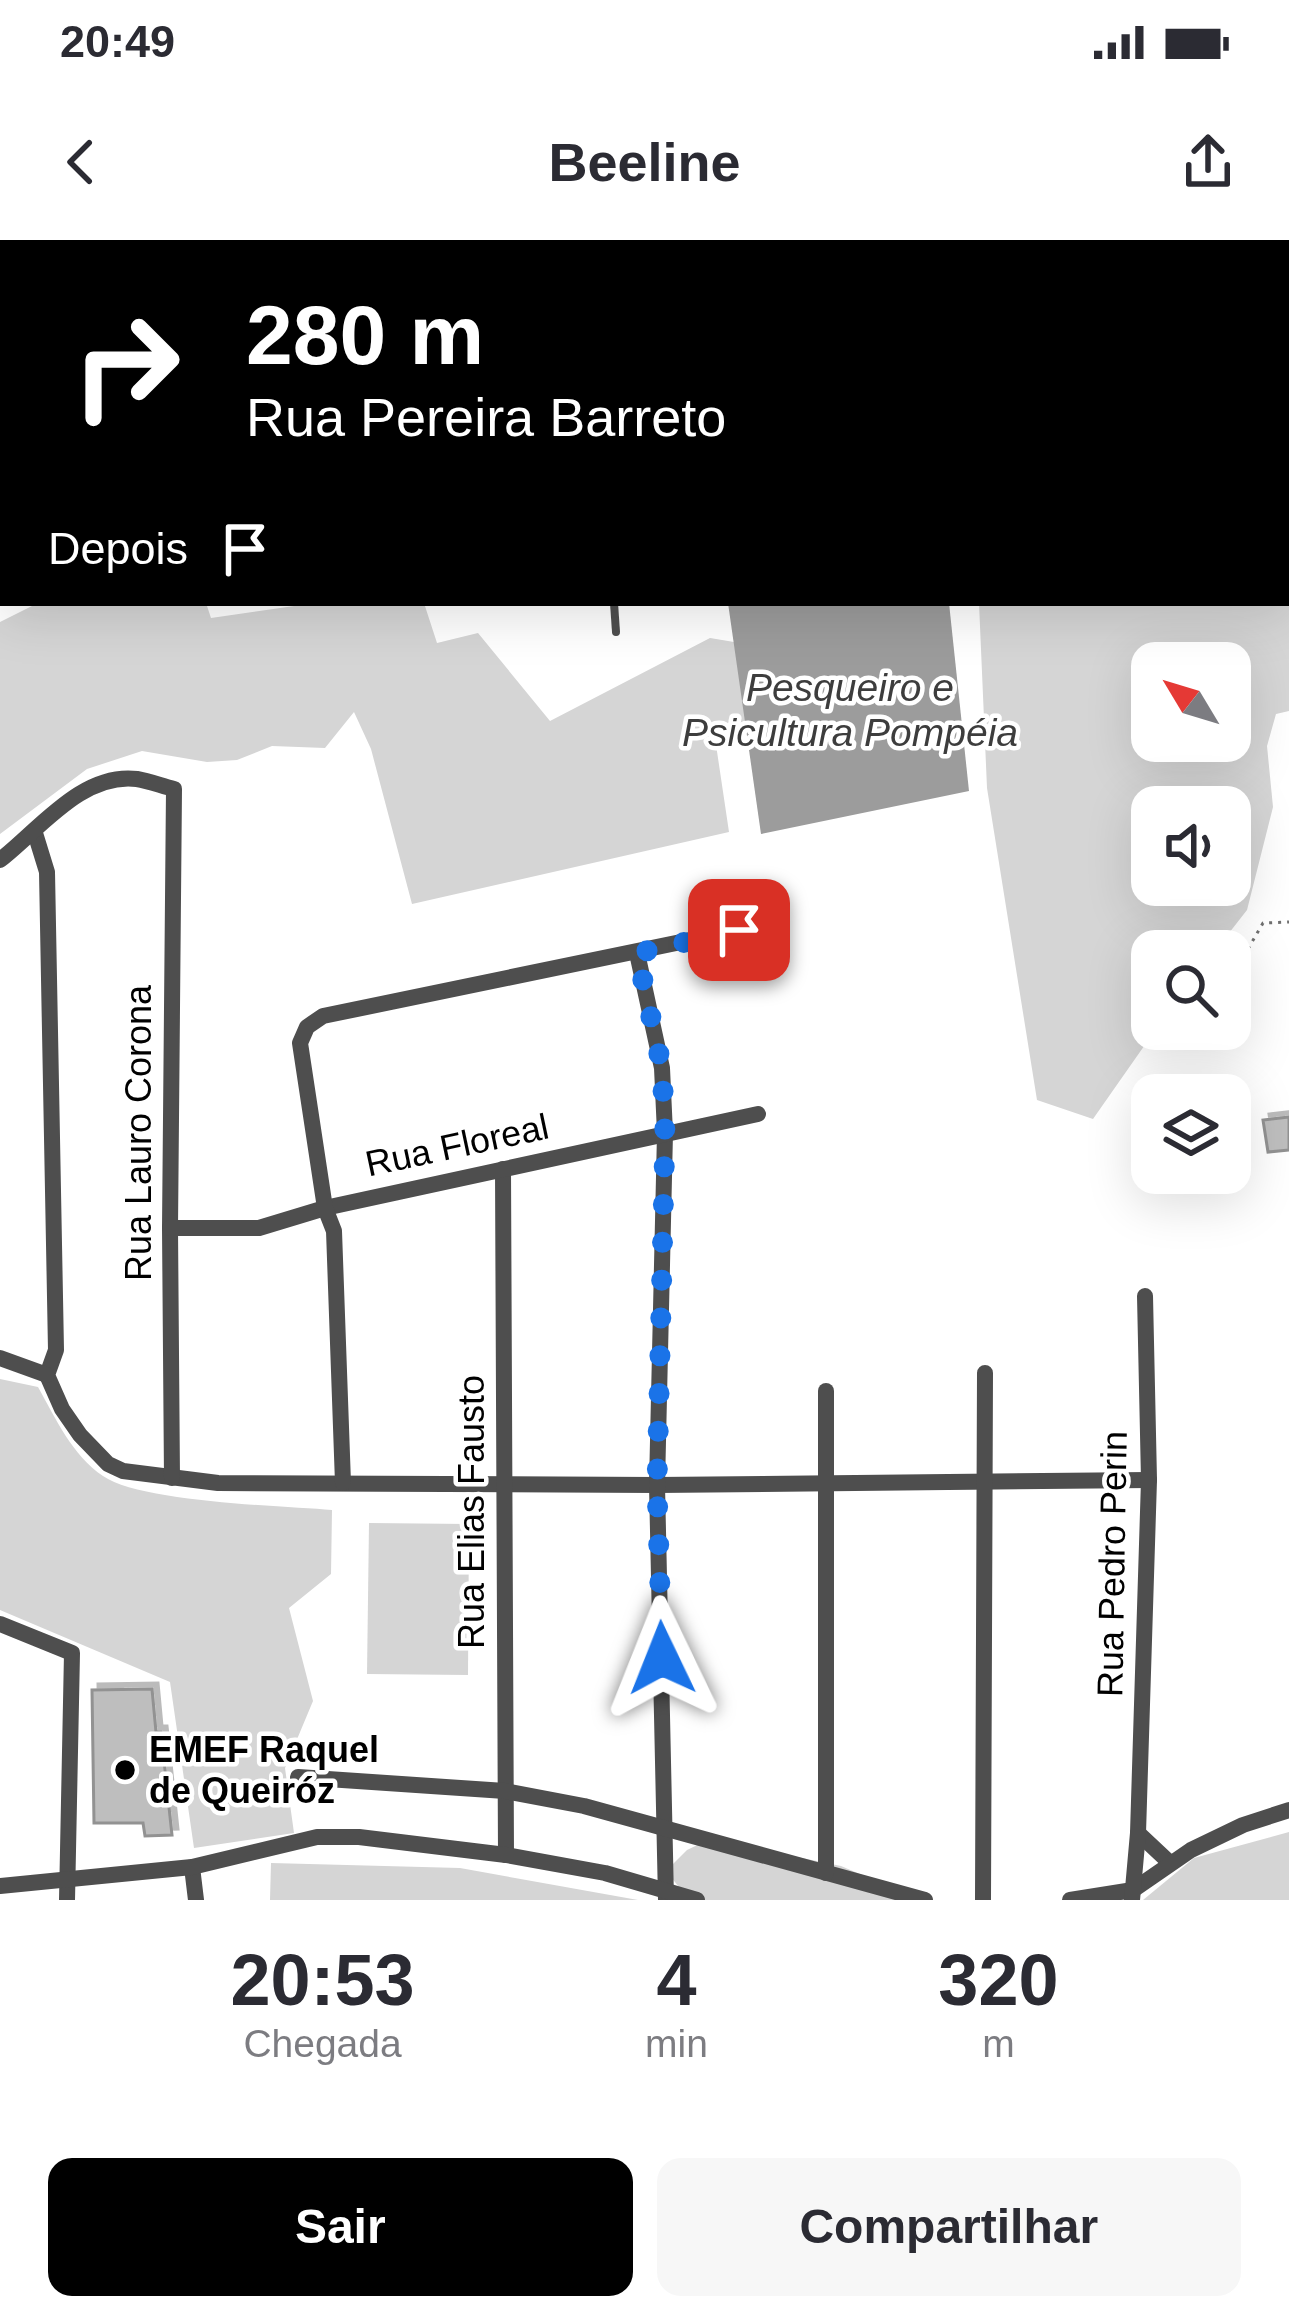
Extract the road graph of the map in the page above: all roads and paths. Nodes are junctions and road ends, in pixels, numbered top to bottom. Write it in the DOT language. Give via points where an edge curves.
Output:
graph roads {
  1 [pos="614,606"];
  2 [pos="616,632"];
  3 [pos="34,833"];
  4 [pos="0,860"];
  5 [pos="1289,922"];
  6 [pos="739,930"];
  7 [pos="1251,944"];
  8 [pos="637,953"];
  9 [pos="758,1114"];
  10 [pos="665,1133"];
  11 [pos="502,1169"];
  12 [pos="325,1208"];
  13 [pos="170,1228"];
  14 [pos="1145,1296"];
  15 [pos="0,1358"];
  16 [pos="985,1373"];
  17 [pos="47,1375"];
  18 [pos="826,1391"];
  19 [pos="172,1478"];
  20 [pos="826,1480"];
  21 [pos="986,1480"];
  22 [pos="1149,1480"];
  23 [pos="504,1482"];
  24 [pos="343,1483"];
  25 [pos="657,1485"];
  26 [pos="0,1624"];
  27 [pos="298,1777"];
  28 [pos="505,1791"];
  29 [pos="1289,1810"];
  30 [pos="666,1830"];
  31 [pos="1138,1833"];
  32 [pos="506,1855"];
  33 [pos="1170,1863"];
  34 [pos="192,1867"];
  35 [pos="826,1873"];
  36 [pos="67,1880"];
  37 [pos="0,1886"];
  38 [pos="666,1894"];
  39 [pos="1132,1895"];
  40 [pos="67,1900"];
  41 [pos="196,1900"];
  42 [pos="698,1900"];
  43 [pos="925,1900"];
  44 [pos="983,1900"];
  45 [pos="1070,1900"];
  1 -- 2 [label="lane"];
  3 -- 4 [label="street"];
  3 -- 13 [label="street, Rua Lauro Corona" via="79,793 112,780 174,789"];
  3 -- 17 [label="street" via="47,872 56,1350"];
  5 -- 7 [label="path" via="1263,923"];
  6 -- 8 [label="street"];
  8 -- 10 [label="street" via="662,1068"];
  8 -- 12 [label="street" via="323,1016 307,1028 300,1043"];
  9 -- 10 [label="street, Rua Floreal"];
  10 -- 11 [label="street, Rua Floreal"];
  10 -- 25 [label="street"];
  11 -- 12 [label="street, Rua Floreal"];
  11 -- 23 [label="street, Rua Elias Fausto"];
  12 -- 13 [label="street, Rua Floreal" via="259,1228"];
  12 -- 24 [label="street" via="334,1231"];
  13 -- 19 [label="street, Rua Lauro Corona"];
  14 -- 22 [label="street, Rua Pedro Perin"];
  15 -- 17 [label="street"];
  16 -- 21 [label="street"];
  17 -- 19 [label="street" via="70,1422 108,1464"];
  18 -- 20 [label="street"];
  19 -- 24 [label="street"];
  20 -- 21 [label="street"];
  20 -- 25 [label="street"];
  20 -- 35 [label="street"];
  21 -- 22 [label="street"];
  21 -- 44 [label="street"];
  22 -- 31 [label="street, Rua Pedro Perin"];
  23 -- 24 [label="street"];
  23 -- 25 [label="street"];
  23 -- 28 [label="street, Rua Elias Fausto"];
  25 -- 30 [label="street"];
  26 -- 36 [label="street" via="72,1654"];
  27 -- 28 [label="street"];
  28 -- 30 [label="street"];
  28 -- 32 [label="street, Rua Elias Fausto"];
  29 -- 33 [label="street"];
  30 -- 35 [label="street"];
  30 -- 38 [label="street"];
  31 -- 33 [label="street"];
  31 -- 39 [label="street, Rua Pedro Perin"];
  32 -- 34 [label="street" via="317,1838"];
  32 -- 38 [label="street"];
  33 -- 39 [label="street"];
  34 -- 36 [label="street"];
  34 -- 41 [label="street"];
  35 -- 43 [label="street"];
  36 -- 37 [label="street"];
  36 -- 40 [label="street"];
  38 -- 42 [label="street"];
  39 -- 45 [label="street"];
}
